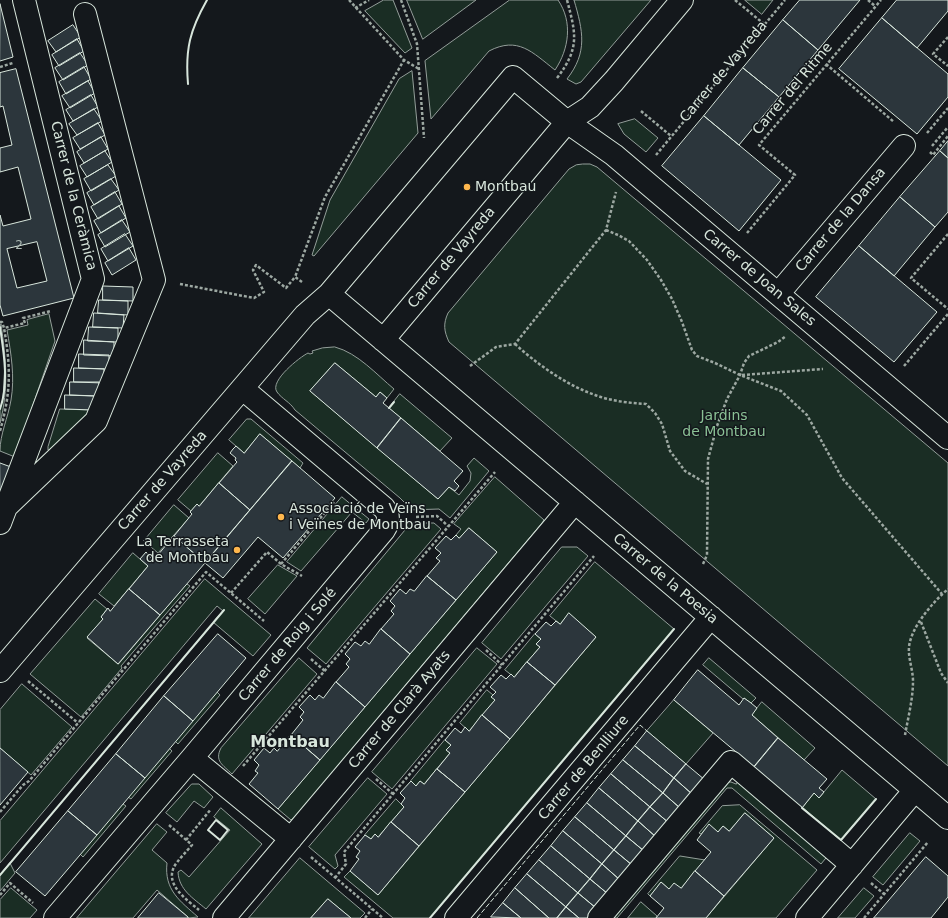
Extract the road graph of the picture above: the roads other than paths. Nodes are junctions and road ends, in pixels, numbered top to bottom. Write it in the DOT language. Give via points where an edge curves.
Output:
graph roads {
  1 [pos="24,0"];
  2 [pos="682,0"];
  3 [pos="85,14"];
  4 [pos="567,122"];
  5 [pos="904,146"];
  6 [pos="329,294"];
  7 [pos="778,294"];
  8 [pos="383,340"];
  9 [pos="243,389"];
  10 [pos="944,426"];
  11 [pos="575,502"];
  12 [pos="4,514"];
  13 [pos="711,617"];
  14 [pos="0,671"];
  15 [pos="192,758"];
  16 [pos="915,790"];
  17 [pos="948,818"];
  18 [pos="291,839"];
  19 [pos="859,872"];
  20 [pos="55,918"];
  21 [pos="224,918"];
  22 [pos="456,918"];
  23 [pos="599,918"];
  24 [pos="807,918"];
  1 -- 12 [label="street, Carrer de la Ceràmica" via="93,279"];
  2 -- 4 [label="street, Carrer de Vayreda" via="590,107"];
  3 -- 12 [label="street" via="154,280 96,421"];
  4 -- 6 [label="street, Carrer de Vayreda" via="513,77"];
  4 -- 7 [label="street, Carrer de Joan Sales" via="614,155"];
  4 -- 8 [label="street, Carrer de Vayreda"];
  5 -- 7 [label="street, Carrer de la Dansa"];
  6 -- 8 [label="street"];
  6 -- 9 [label="street, Carrer de Vayreda" via="305,315"];
  7 -- 10 [label="street, Carrer de Joan Sales"];
  8 -- 11 [label="street, Carrer de la Poesia"];
  9 -- 14 [label="street, Carrer de Vayreda"];
  9 -- 15 [label="street, Carrer de Roig i Solé" via="384,508 389,519 384,530"];
  11 -- 13 [label="street, Carrer de la Poesia"];
  11 -- 18 [label="street, Carrer de Clarà Ayats"];
  13 -- 16 [label="street, Carrer de la Poesia"];
  13 -- 22 [label="street, Carrer de Benlliure"];
  15 -- 18 [label="street"];
  15 -- 20 [label="street, Carrer de Roig i Solé"];
  16 -- 17 [label="street, Carrer de la Poesia"];
  16 -- 19 [label="street"];
  18 -- 21 [label="street, Carrer de Clarà Ayats"];
  19 -- 23 [label="street" via="731,762"];
  19 -- 24 [label="street"];
}
